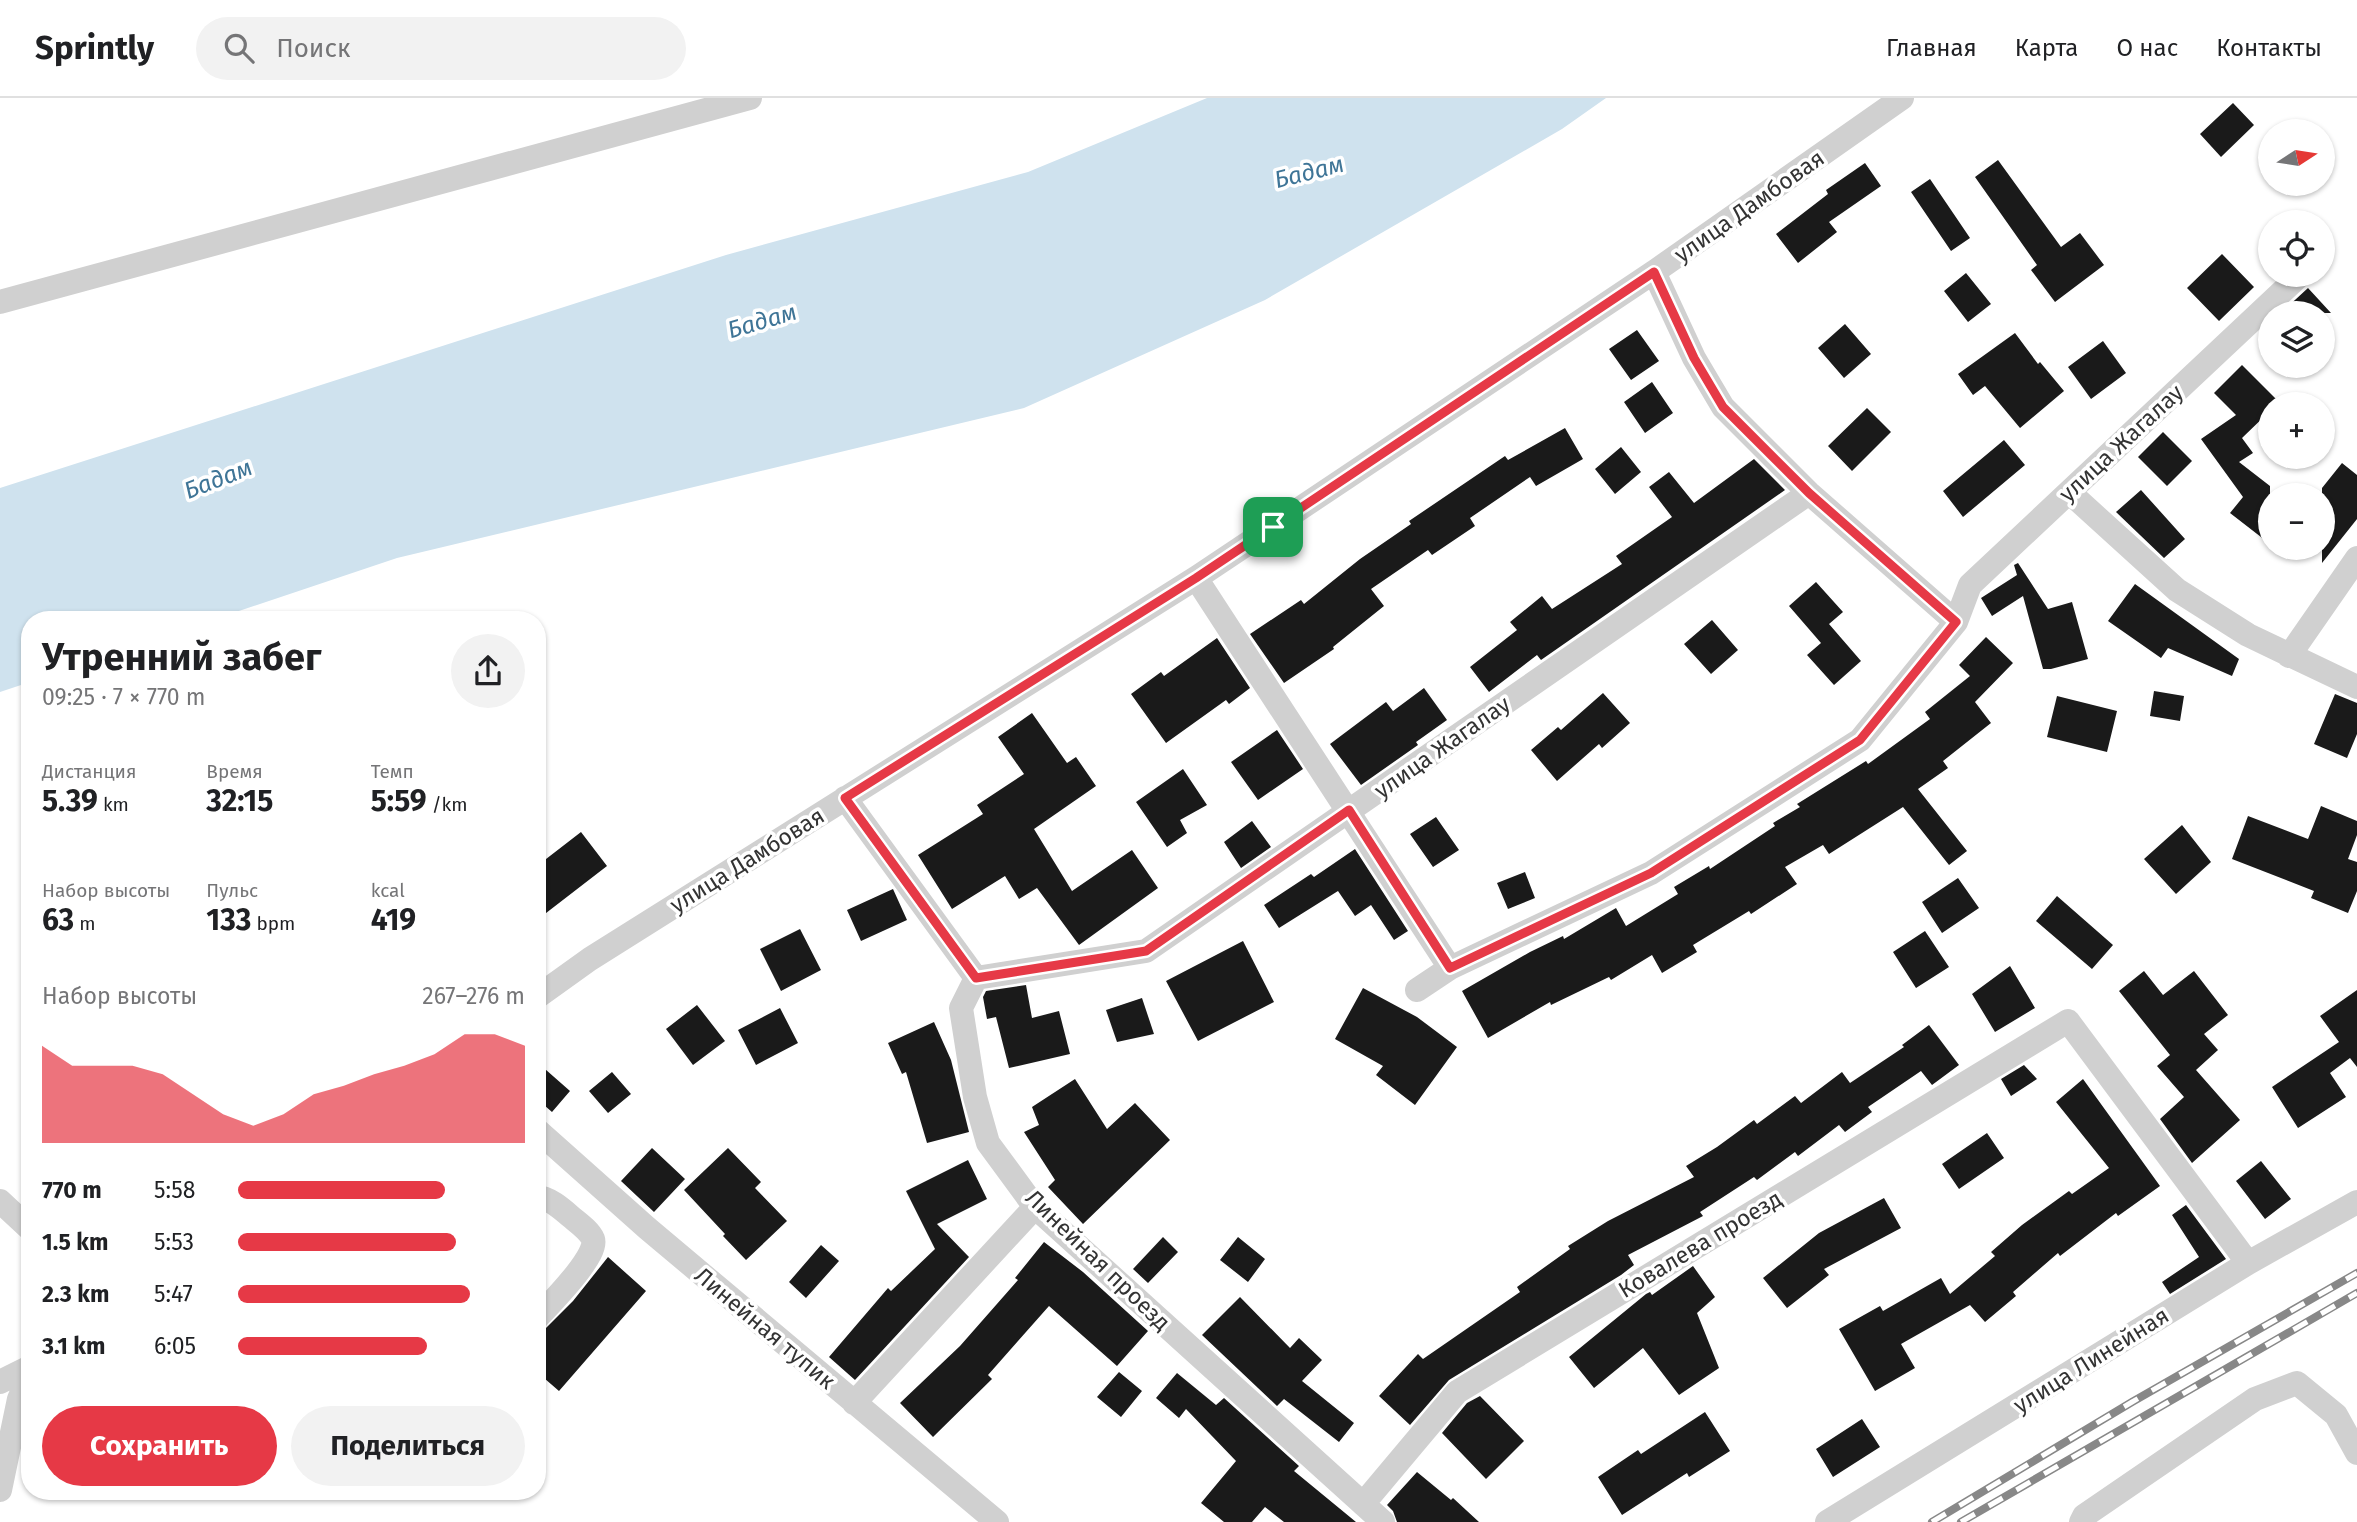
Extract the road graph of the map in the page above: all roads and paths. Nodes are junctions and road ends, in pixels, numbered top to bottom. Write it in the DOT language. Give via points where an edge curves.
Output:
graph roads {
  1 [pos="750,98"];
  2 [pos="1902,98"];
  3 [pos="1654,272"];
  4 [pos="2287,287"];
  5 [pos="0,302"];
  6 [pos="2069,492"];
  7 [pos="1809,493"];
  8 [pos="2357,558"];
  9 [pos="1196,578"];
  10 [pos="1956,622"];
  11 [pos="2288,656"];
  12 [pos="2357,687"];
  13 [pos="845,798"];
  14 [pos="1349,810"];
  15 [pos="1450,968"];
  16 [pos="976,978"];
  17 [pos="1417,990"];
  18 [pos="546,991"];
  19 [pos="546,1138"];
  20 [pos="546,1200"];
  21 [pos="0,1201"];
  22 [pos="2357,1202"];
  23 [pos="1035,1207"];
  24 [pos="21,1220"];
  25 [pos="2248,1263"];
  26 [pos="546,1308"];
  27 [pos="21,1372"];
  28 [pos="0,1382"];
  29 [pos="21,1394"];
  30 [pos="854,1403"];
  31 [pos="2357,1453"];
  32 [pos="0,1490"];
  33 [pos="1363,1504"];
  34 [pos="996,1522"];
  35 [pos="1383,1522"];
  36 [pos="1827,1522"];
  37 [pos="2081,1522"];
  1 -- 5 [label="street"];
  2 -- 3 [label="street, улица Дамбовая"];
  3 -- 7 [label="street" via="1694,358 1723,407"];
  3 -- 9 [label="street, улица Дамбовая"];
  4 -- 6 [label="street, улица Жагалау"];
  6 -- 10 [label="street, улица Жагалау" via="1970,585"];
  6 -- 11 [label="street" via="2177,590"];
  7 -- 10 [label="street"];
  7 -- 14 [label="street, улица Жагалау"];
  8 -- 11 [label="street"];
  9 -- 13 [label="street, улица Дамбовая"];
  9 -- 14 [label="street"];
  10 -- 15 [label="street, улица Жагалау" via="1860,740 1651,873"];
  11 -- 12 [label="street"];
  13 -- 16 [label="street"];
  13 -- 18 [label="street, улица Дамбовая"];
  14 -- 15 [label="street"];
  14 -- 16 [label="street, улица Жагалау" via="1146,951"];
  15 -- 17 [label="street, улица Жагалау"];
  16 -- 23 [label="street, Линейная проезд" via="961,1008 975,1097 988,1143"];
  19 -- 30 [label="street, Линейная тупик"];
  20 -- 26 [label="street" via="588,1233 593,1248"];
  21 -- 24 [label="street"];
  22 -- 25 [label="street, улица Линейная"];
  23 -- 30 [label="street"];
  23 -- 33 [label="street, Линейная проезд"];
  25 -- 33 [label="street, Ковалева проезд" via="2068,1021 1457,1392"];
  25 -- 36 [label="street, улица Линейная"];
  27 -- 28 [label="street"];
  29 -- 32 [label="street"];
  30 -- 34 [label="street, Линейная тупик"];
  31 -- 37 [label="street" via="2336,1415 2297,1383 2255,1399"];
  33 -- 35 [label="street, Линейная проезд"];
}
